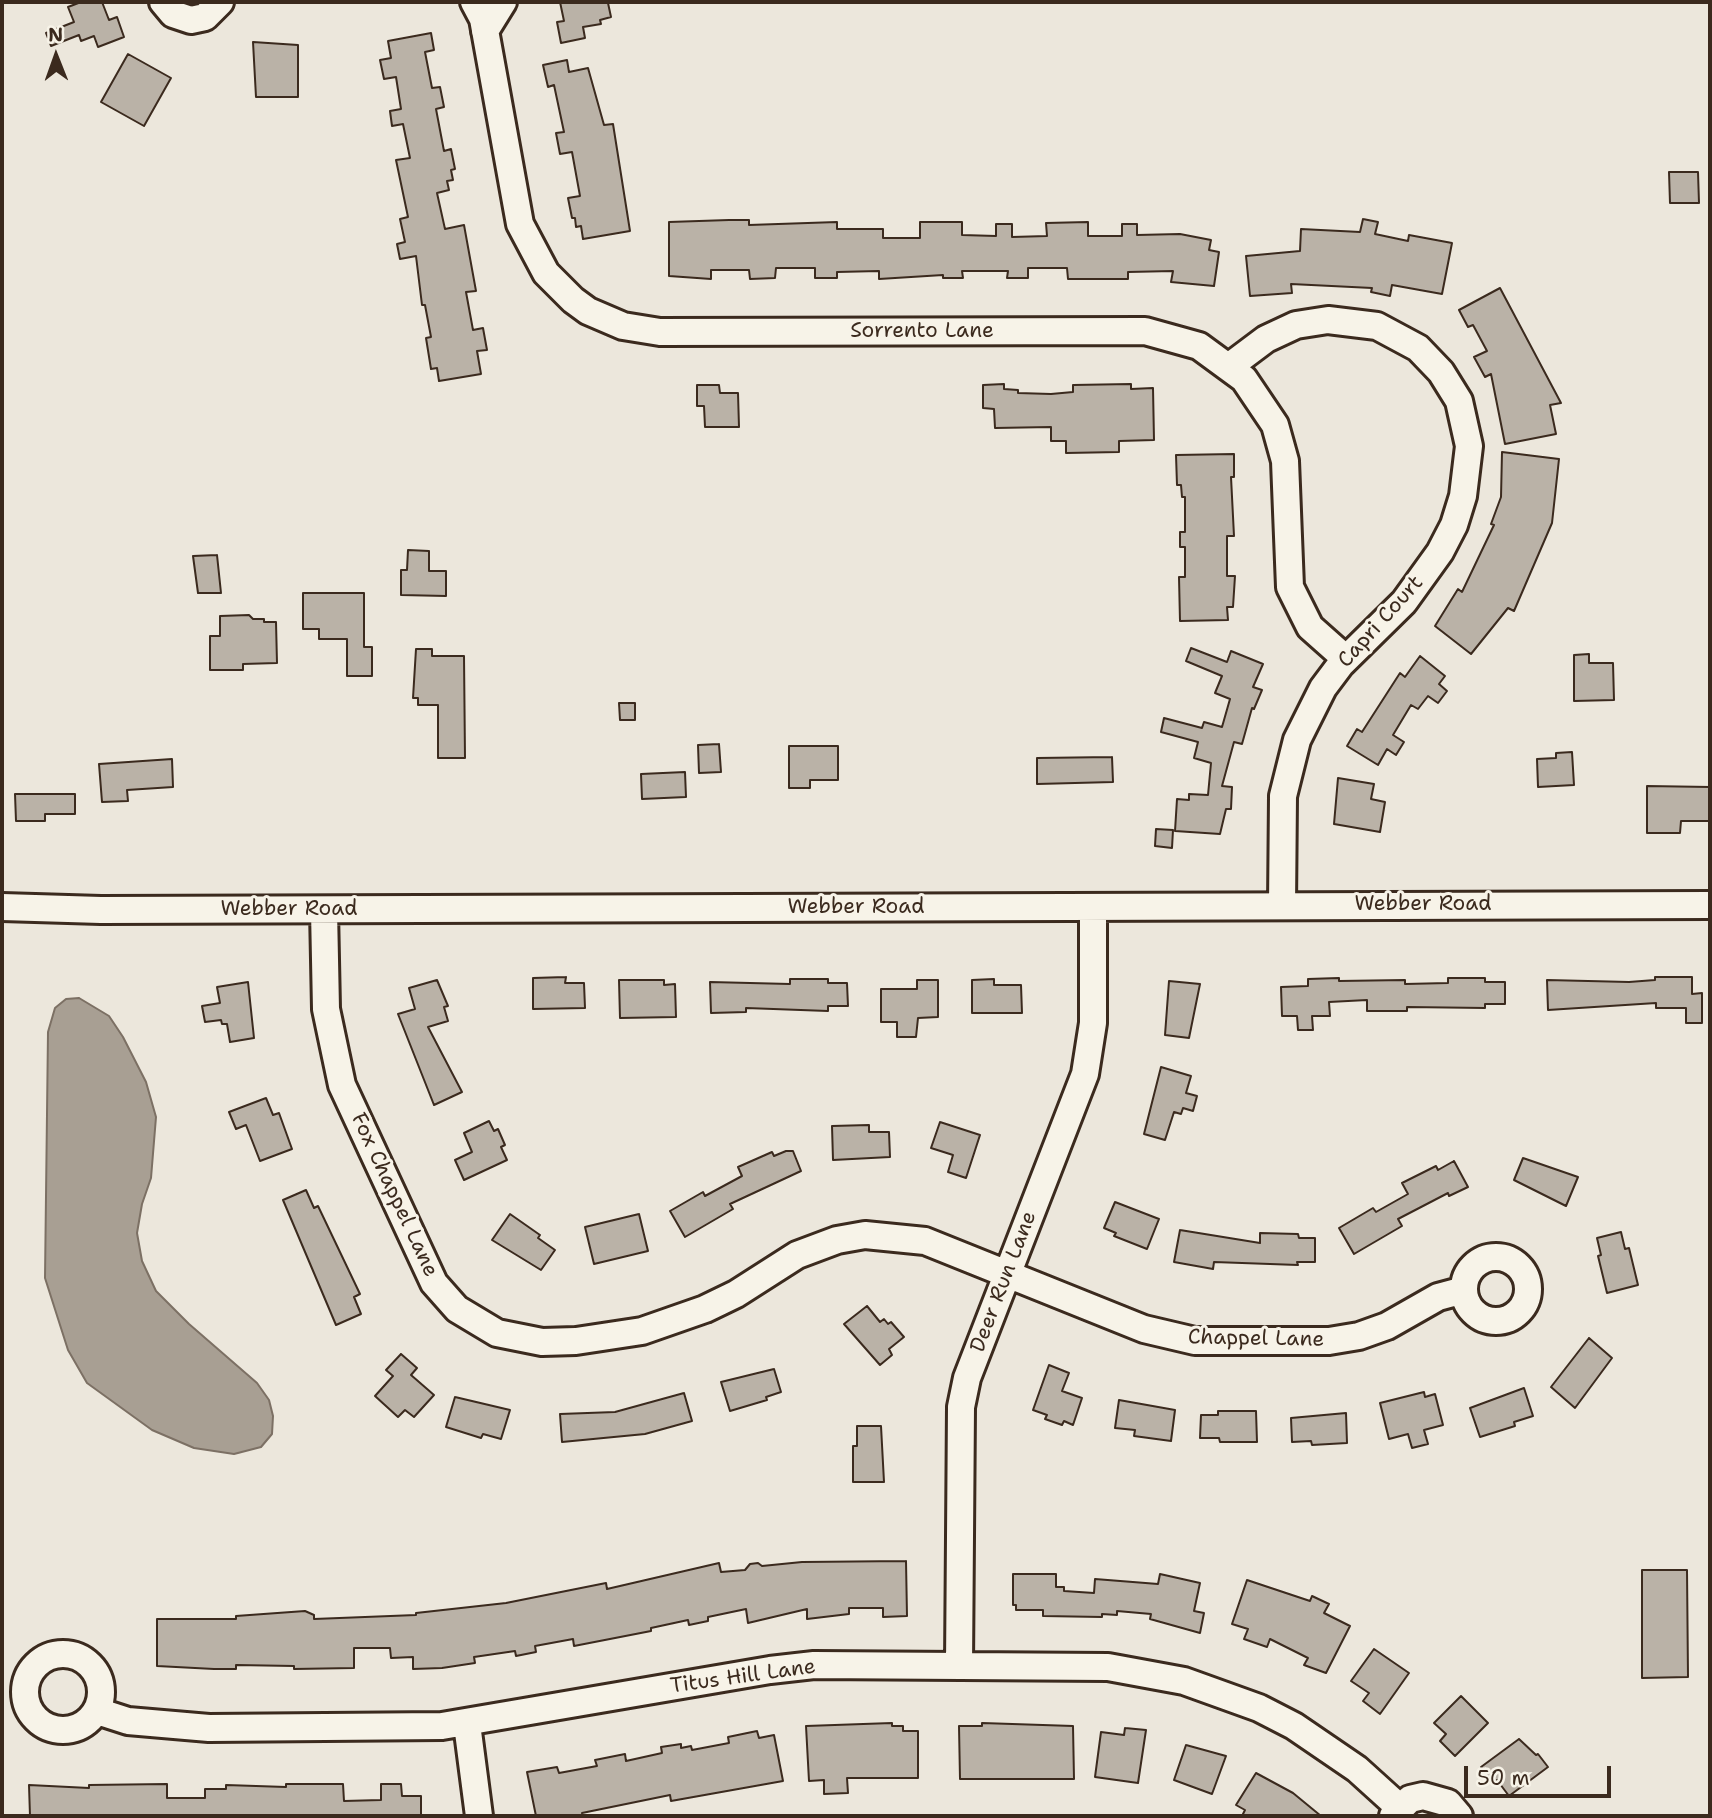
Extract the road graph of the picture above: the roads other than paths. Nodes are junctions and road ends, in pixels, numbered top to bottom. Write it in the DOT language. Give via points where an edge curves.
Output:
graph roads {
  1 [pos="163,2"];
  2 [pos="219,2"];
  3 [pos="474,2"];
  4 [pos="503,2"];
  5 [pos="485,31"];
  6 [pos="1230,366"];
  7 [pos="1346,659"];
  8 [pos="1710,905"];
  9 [pos="2,906"];
  10 [pos="1282,906"];
  11 [pos="1093,907"];
  12 [pos="324,910"];
  13 [pos="1007,1273"];
  14 [pos="1464,1290"];
  15 [pos="959,1666"];
  16 [pos="97,1711"];
  17 [pos="467,1724"];
  18 [pos="1396,1812"];
  19 [pos="478,1816"];
  20 [pos="1459,1816"];
  1 -- 2 [label="street" via="173,14 191,20 211,13"];
  3 -- 5 [label="street, Sorrento Lane"];
  4 -- 5 [label="street"];
  5 -- 6 [label="street, Sorrento Lane" via="515,205 526,241 559,288 605,319 660,332 1145,331 1199,346"];
  6 -- 7 [label="street, Sorrento Lane" via="1266,408 1281,443 1287,480 1288,576 1294,598 1310,627"];
  6 -- 7 [label="street, Capri Court" via="1266,339 1296,325 1328,320 1361,322 1418,348 1441,372 1459,401 1469,463 1454,525 1404,601"];
  7 -- 10 [label="street, Capri Court" via="1309,713 1289,767 1282,826"];
  8 -- 10 [label="street, Webber Road"];
  9 -- 12 [label="street, Webber Road" via="102,911"];
  10 -- 11 [label="street, Webber Road"];
  11 -- 12 [label="street, Webber Road"];
  11 -- 13 [label="street, Deer Run Lane" via="1089,1057"];
  12 -- 13 [label="street, Fox Chappel Lane" via="326,1009 342,1085 422,1263 449,1301 477,1323 542,1342 642,1331 705,1309 806,1251 865,1236 925,1241"];
  13 -- 14 [label="street, Chappel Lane" via="1161,1334 1217,1342 1329,1341 1359,1336 1438,1297"];
  13 -- 15 [label="street, Deer Run Lane" via="967,1378 961,1407"];
  15 -- 17 [label="street, Titus Hill Lane" via="814,1665 770,1670"];
  15 -- 18 [label="street, Titus Hill Lane" via="1108,1667 1222,1693 1293,1726 1357,1769"];
  16 -- 17 [label="street, Titus Hill Lane" via="128,1721 209,1728"];
  17 -- 19 [label="street"];
  18 -- 20 [label="street, Titus Hill Lane" via="1423,1796 1448,1803"];
}
